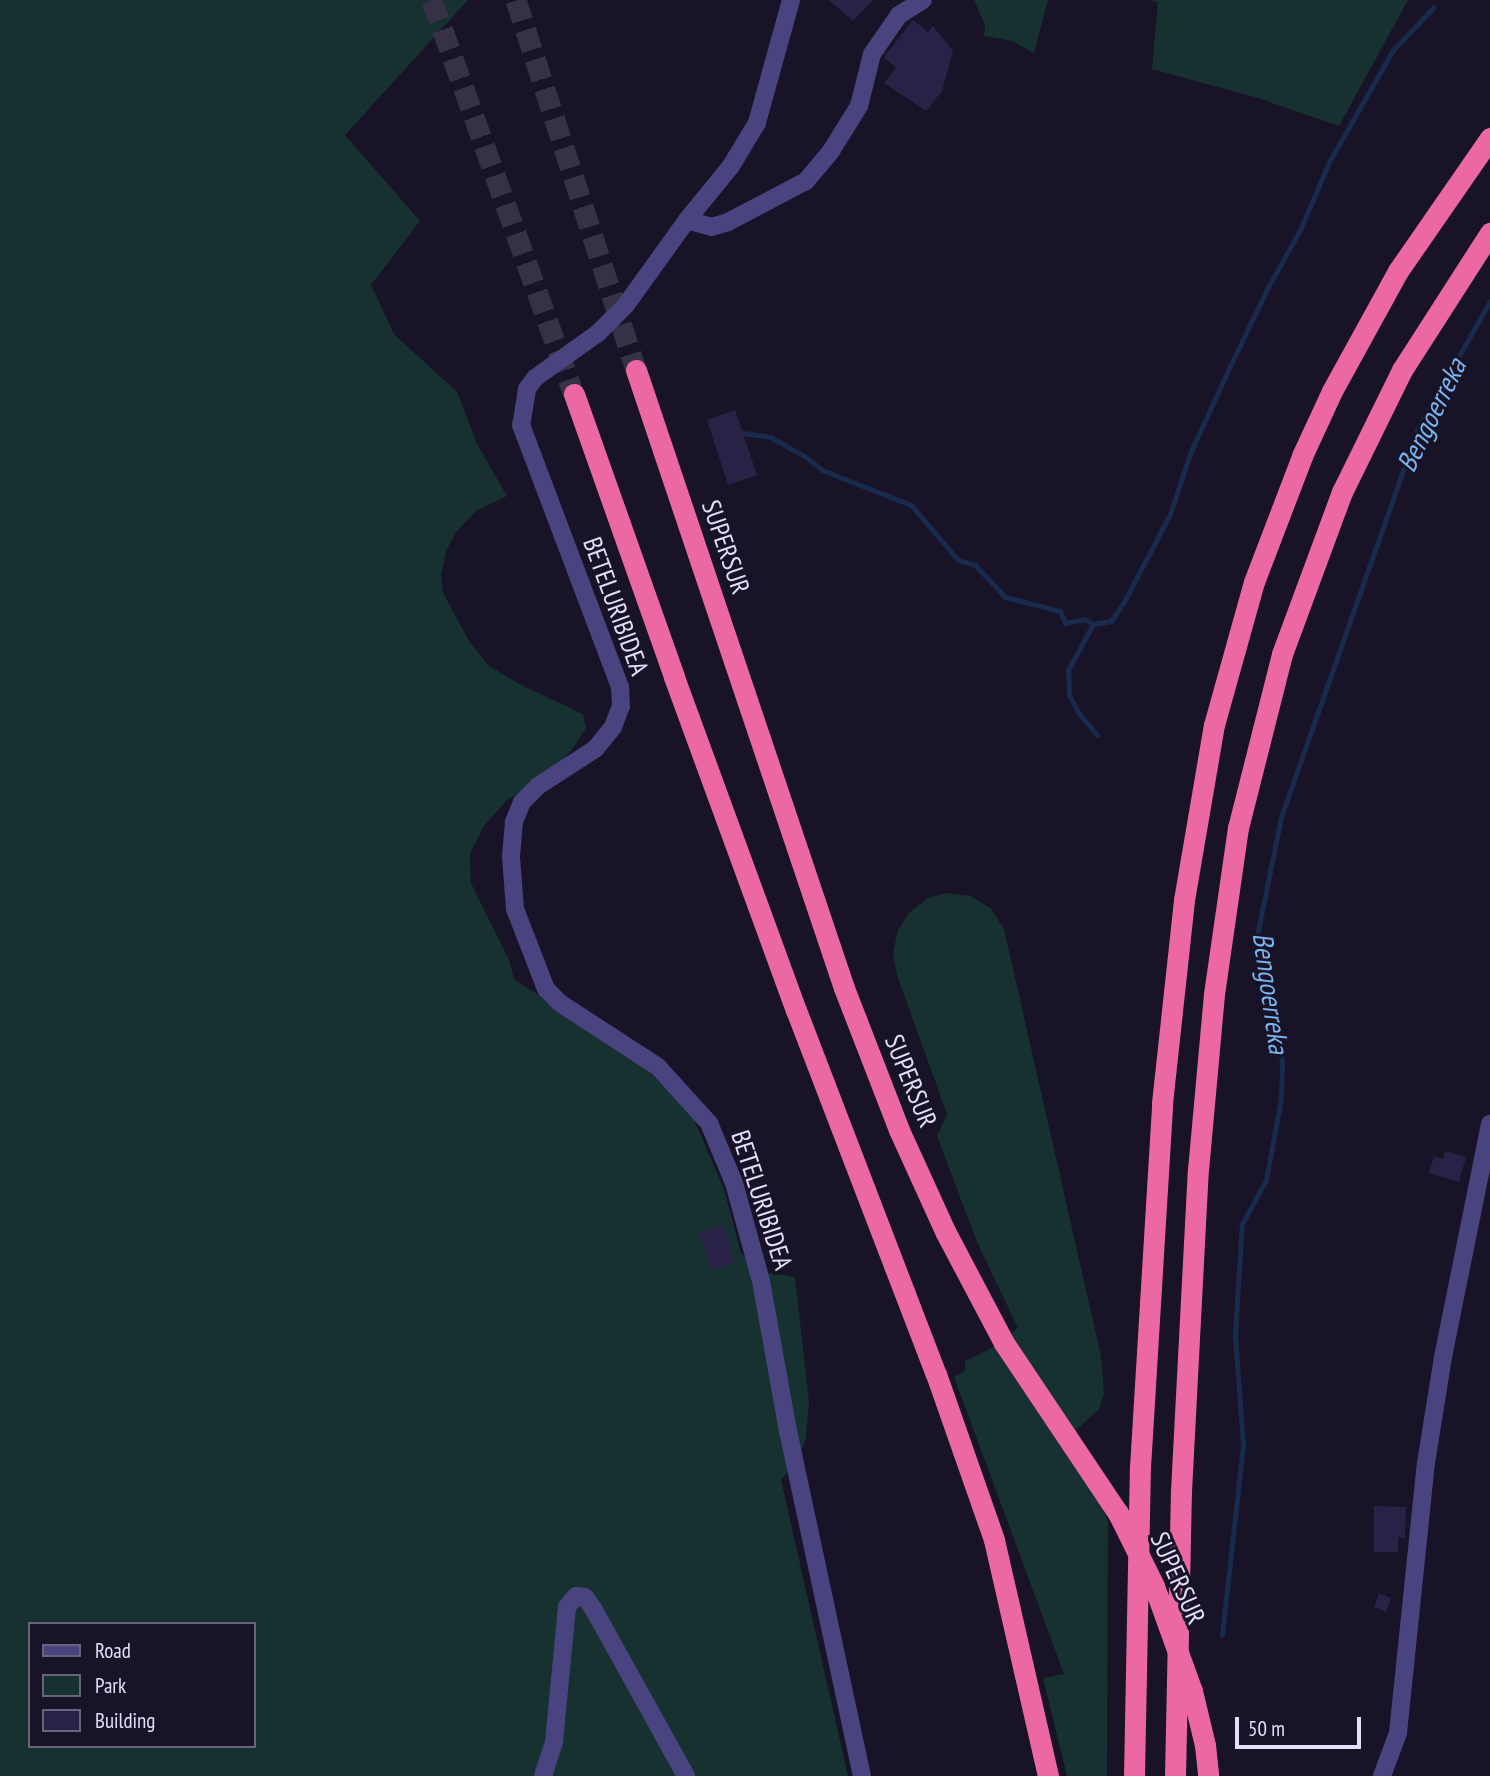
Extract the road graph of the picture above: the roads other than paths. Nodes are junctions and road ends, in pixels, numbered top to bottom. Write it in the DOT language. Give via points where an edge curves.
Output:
graph roads {
  1 [pos="791,0"];
  2 [pos="923,0"];
  3 [pos="1490,138"];
  4 [pos="687,220"];
  5 [pos="1490,233"];
  6 [pos="636,370"];
  7 [pos="574,394"];
  8 [pos="1490,1125"];
  9 [pos="859,1774"];
  10 [pos="542,1776"];
  11 [pos="686,1776"];
  12 [pos="1048,1776"];
  13 [pos="1134,1776"];
  14 [pos="1175,1776"];
  15 [pos="1208,1776"];
  16 [pos="1382,1776"];
  1 -- 4 [label="street, BETELURIBIDEA" via="757,123 731,166"];
  2 -- 4 [label="street" via="899,15 872,54 859,106 806,181 728,222 711,227"];
  3 -- 13 [label="highway" via="1398,271 1332,391 1263,557 1214,725 1182,913 1162,1102 1140,1467"];
  4 -- 9 [label="street, BETELURIBIDEA" via="626,305 598,333 535,379 522,407 521,425 620,687 621,706 613,727 595,749 538,786 522,802 514,822 511,857 515,909 546,989 570,1010 658,1067 709,1124 734,1184 761,1281"];
  5 -- 14 [label="highway" via="1402,370 1342,492 1282,654 1238,828 1214,994 1198,1170 1181,1491"];
  6 -- 15 [label="highway, SUPERSUR, bridge" via="844,988 904,1142 1004,1343 1118,1513 1154,1586 1192,1691"];
  7 -- 12 [label="highway" via="796,1010 936,1374 994,1540"];
  8 -- 16 [label="street" via="1426,1463 1398,1733"];
  10 -- 11 [label="street" via="554,1742 567,1607 576,1597 585,1597"];
}
